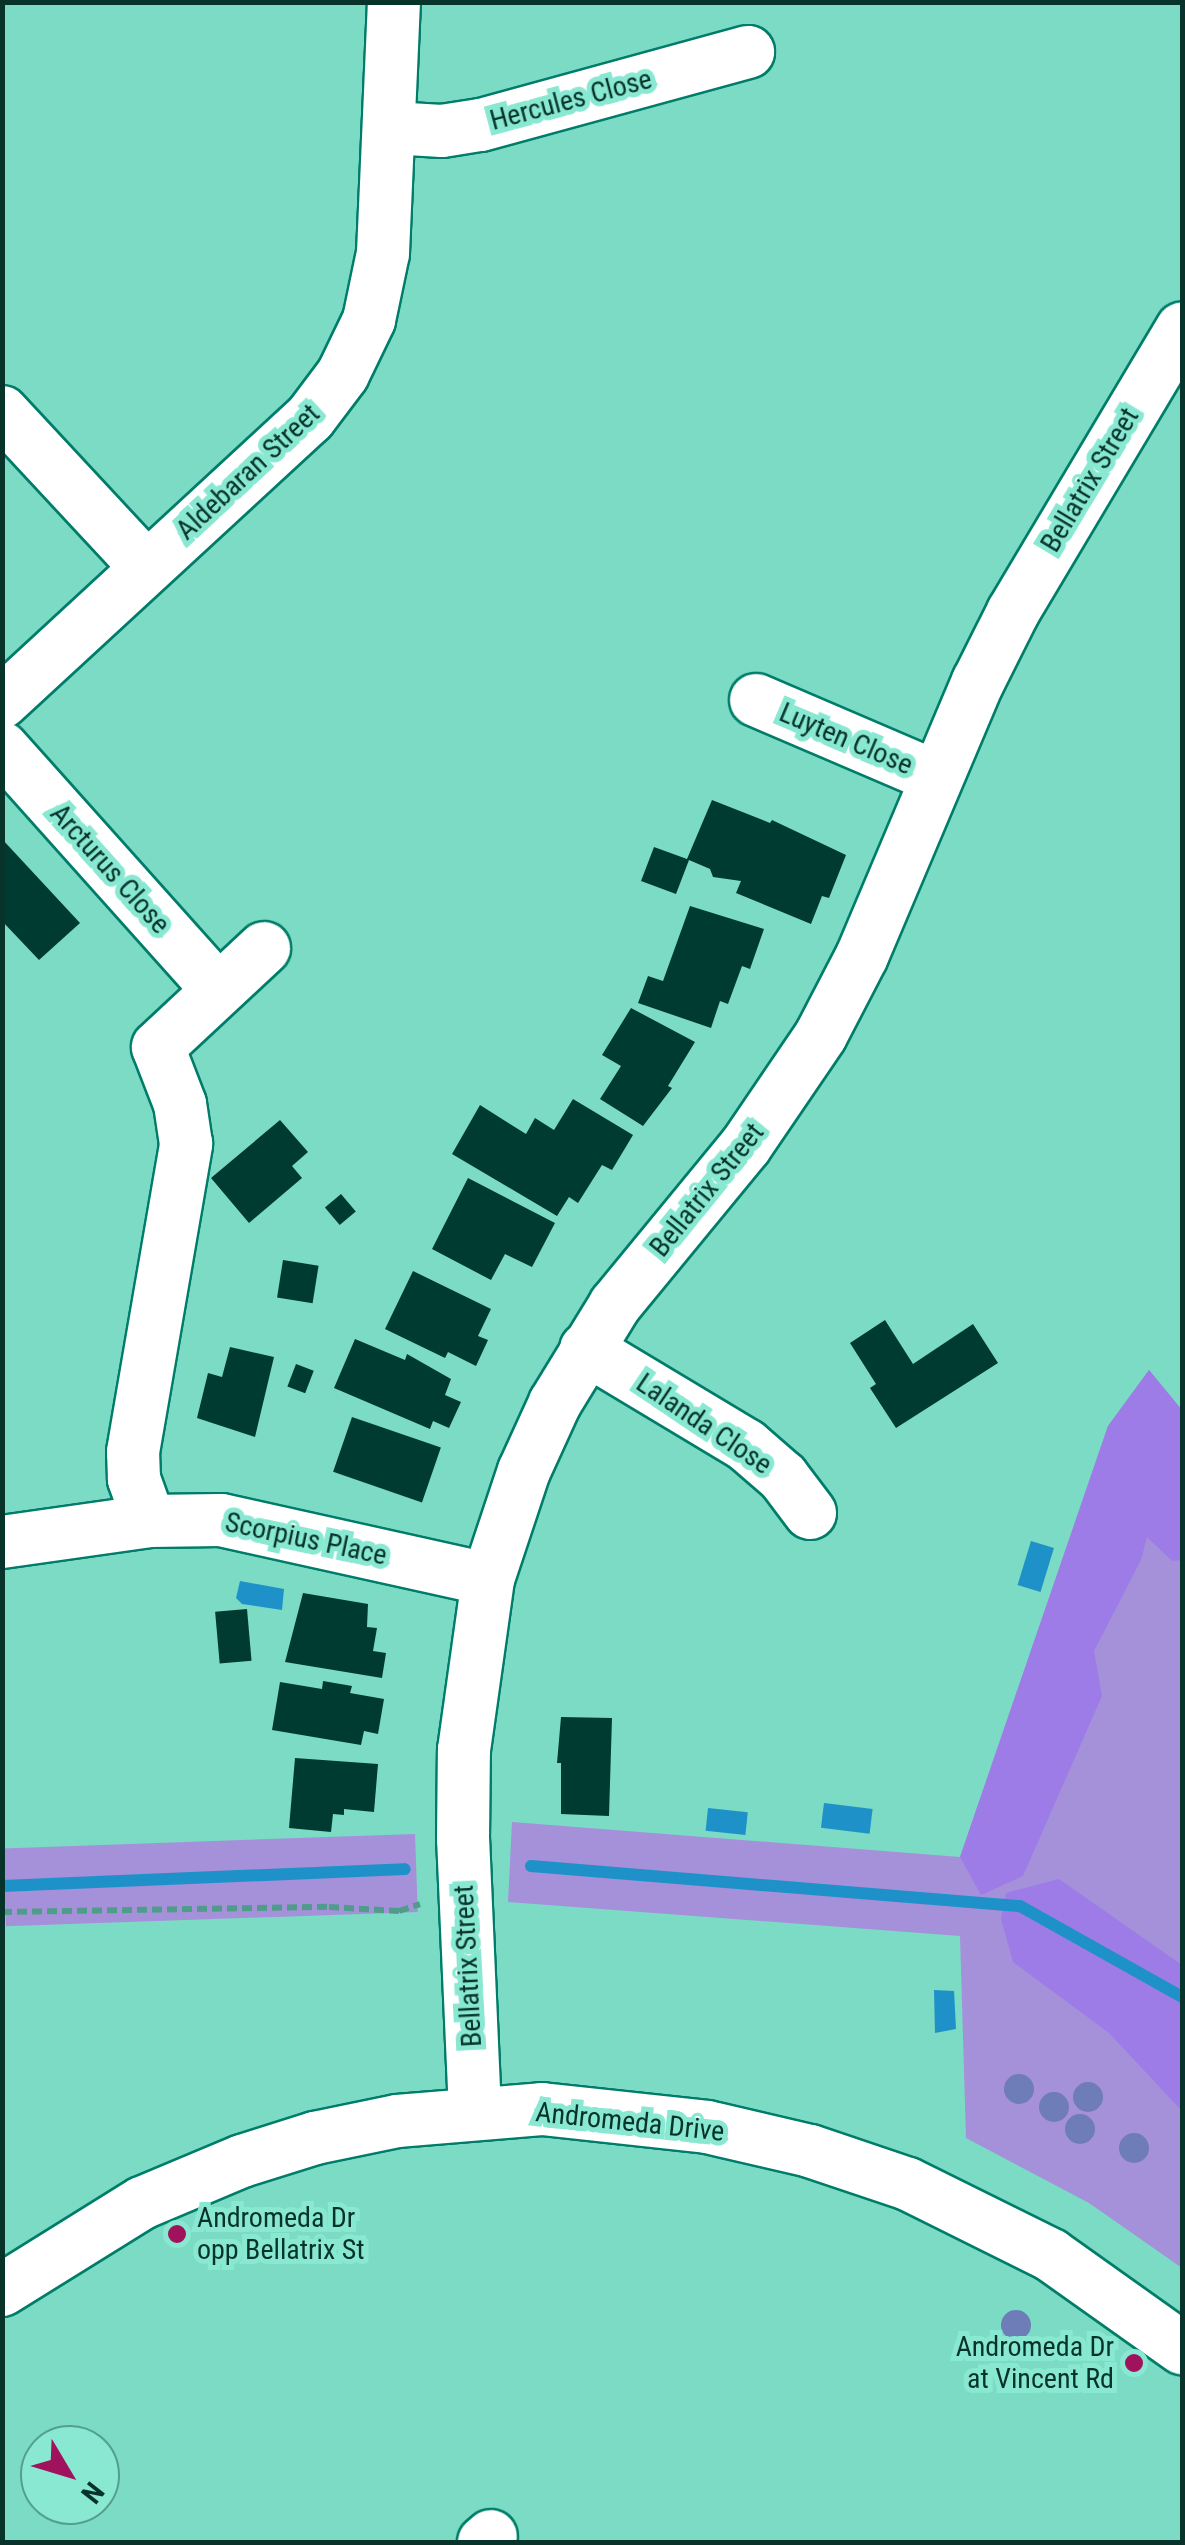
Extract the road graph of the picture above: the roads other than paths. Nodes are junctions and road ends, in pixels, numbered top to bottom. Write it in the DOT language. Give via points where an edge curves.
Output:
graph roads {
  1 [pos="394,2"];
  2 [pos="748,52"];
  3 [pos="391,128"];
  4 [pos="1182,329"];
  5 [pos="2,412"];
  6 [pos="146,567"];
  7 [pos="756,700"];
  8 [pos="2,702"];
  9 [pos="2,748"];
  10 [pos="936,778"];
  11 [pos="264,948"];
  12 [pos="218,990"];
  13 [pos="586,1348"];
  14 [pos="810,1514"];
  15 [pos="149,1522"];
  16 [pos="2,1542"];
  17 [pos="488,1579"];
  18 [pos="475,2112"];
  19 [pos="2,2290"];
  20 [pos="1182,2348"];
  1 -- 3 [label="street, Aldebaran Street"];
  2 -- 3 [label="street, Hercules Close" via="482,125"];
  3 -- 6 [label="street, Aldebaran Street" via="376,287 344,374 302,426"];
  4 -- 10 [label="street, Bellatrix Street" via="1013,612"];
  5 -- 6 [label="street"];
  6 -- 8 [label="street, Aldebaran Street"];
  7 -- 10 [label="street, Luyten Close"];
  9 -- 12 [label="street, Arcturus Close"];
  10 -- 13 [label="street, Bellatrix Street" via="856,968 800,1070"];
  11 -- 12 [label="street"];
  12 -- 15 [label="street" via="158,1047 180,1104 186,1144 134,1452 134,1479"];
  13 -- 14 [label="street, Lalanda Close" via="746,1444 783,1477"];
  13 -- 17 [label="street, Bellatrix Street" via="538,1438"];
  15 -- 16 [label="street, Scorpius Place"];
  15 -- 17 [label="street, Scorpius Place" via="240,1522"];
  17 -- 18 [label="street, Bellatrix Street" via="464,1750"];
  18 -- 19 [label="street, Andromeda Drive" via="359,2128 242,2160 142,2203"];
  18 -- 20 [label="street, Andromeda Drive" via="542,2110 670,2121 859,2166 1035,2246"];
}
